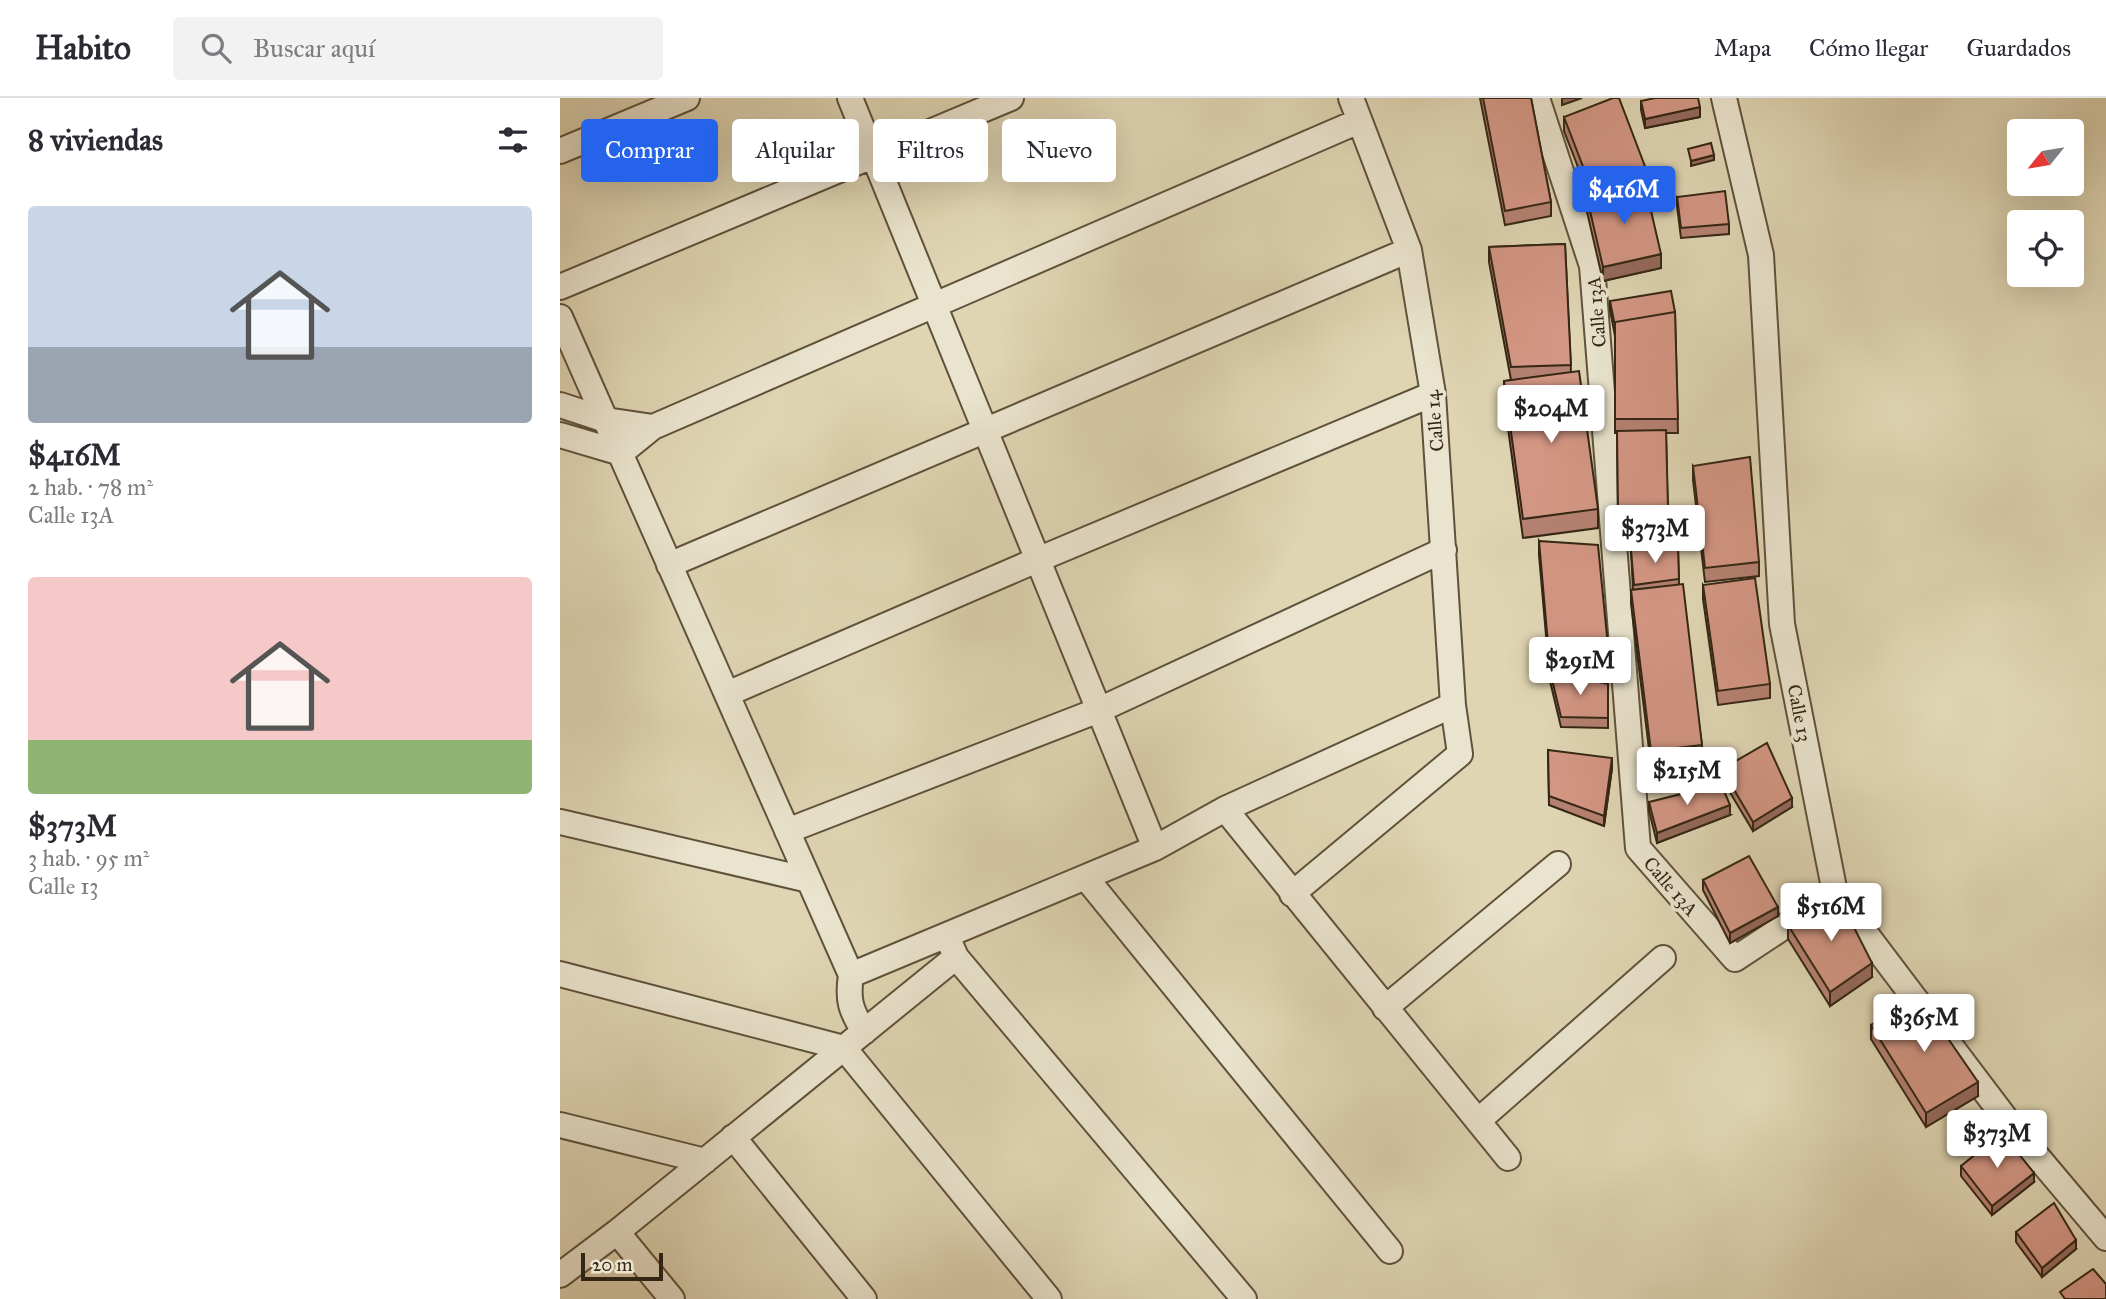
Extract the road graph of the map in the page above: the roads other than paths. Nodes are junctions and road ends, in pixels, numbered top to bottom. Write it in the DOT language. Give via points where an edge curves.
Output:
graph roads {
  1 [pos="687,98"];
  2 [pos="850,98"];
  3 [pos="1011,98"];
  4 [pos="1536,98"];
  5 [pos="1724,98"];
  6 [pos="1355,109"];
  7 [pos="961,119"];
  8 [pos="560,151"];
  9 [pos="873,154"];
  10 [pos="873,156"];
  11 [pos="885,182"];
  12 [pos="1409,250"];
  13 [pos="560,287"];
  14 [pos="935,306"];
  15 [pos="560,317"];
  16 [pos="1433,394"];
  17 [pos="560,405"];
  18 [pos="606,420"];
  19 [pos="653,427"];
  20 [pos="985,430"];
  21 [pos="560,435"];
  22 [pos="621,453"];
  23 [pos="1444,550"];
  24 [pos="1037,560"];
  25 [pos="670,565"];
  26 [pos="727,694"];
  27 [pos="1453,705"];
  28 [pos="1099,709"];
  29 [pos="1225,809"];
  30 [pos="560,822"];
  31 [pos="787,831"];
  32 [pos="1154,848"];
  33 [pos="1558,864"];
  34 [pos="1086,877"];
  35 [pos="808,880"];
  36 [pos="1835,893"];
  37 [pos="1292,894"];
  38 [pos="951,946"];
  39 [pos="1663,958"];
  40 [pos="560,974"];
  41 [pos="851,975"];
  42 [pos="1385,1008"];
  43 [pos="864,1032"];
  44 [pos="844,1048"];
  45 [pos="1478,1121"];
  46 [pos="560,1125"];
  47 [pos="733,1137"];
  48 [pos="1508,1158"];
  49 [pos="705,1161"];
  50 [pos="617,1232"];
  51 [pos="2106,1238"];
  52 [pos="1390,1251"];
  53 [pos="560,1275"];
  54 [pos="673,1299"];
  55 [pos="864,1299"];
  56 [pos="1049,1299"];
  57 [pos="1244,1299"];
  1 -- 8 [label="street"];
  2 -- 9 [label="street"];
  3 -- 7 [label="street"];
  4 -- 36 [label="street, Calle 13A" via="1592,266 1638,848 1735,959"];
  5 -- 36 [label="street, Calle 13" via="1761,254 1782,624"];
  6 -- 12 [label="street, Calle 14"];
  6 -- 14 [label="street"];
  10 -- 13 [label="street"];
  11 -- 14 [label="street"];
  12 -- 16 [label="street, Calle 14"];
  12 -- 20 [label="street"];
  14 -- 19 [label="street"];
  14 -- 20 [label="street"];
  15 -- 18 [label="street"];
  16 -- 23 [label="street, Calle 14"];
  16 -- 24 [label="street"];
  17 -- 18 [label="street"];
  18 -- 19 [label="street"];
  18 -- 22 [label="street"];
  19 -- 22 [label="street"];
  20 -- 24 [label="street"];
  20 -- 25 [label="street"];
  21 -- 22 [label="street"];
  22 -- 25 [label="street"];
  23 -- 27 [label="street, Calle 14"];
  23 -- 28 [label="street"];
  24 -- 26 [label="street"];
  24 -- 28 [label="street"];
  25 -- 26 [label="street"];
  26 -- 31 [label="street"];
  27 -- 29 [label="street"];
  27 -- 37 [label="street, Calle 14" via="1460,754"];
  28 -- 31 [label="street"];
  28 -- 32 [label="street"];
  29 -- 32 [label="street"];
  29 -- 37 [label="street"];
  30 -- 35 [label="street"];
  31 -- 35 [label="street"];
  32 -- 34 [label="street"];
  33 -- 42 [label="street"];
  34 -- 38 [label="street"];
  34 -- 52 [label="street"];
  35 -- 41 [label="street"];
  36 -- 51 [label="street, Calle 13" via="2009,1123"];
  37 -- 42 [label="street"];
  38 -- 41 [label="street"];
  38 -- 43 [label="street"];
  38 -- 57 [label="street"];
  39 -- 45 [label="street"];
  40 -- 44 [label="street"];
  41 -- 43 [label="street" via="848,996"];
  42 -- 45 [label="street"];
  43 -- 44 [label="street"];
  44 -- 47 [label="street"];
  44 -- 56 [label="street"];
  45 -- 48 [label="street"];
  46 -- 49 [label="street"];
  47 -- 49 [label="street"];
  47 -- 55 [label="street"];
  49 -- 50 [label="street"];
  50 -- 53 [label="street"];
  50 -- 54 [label="street"];
}
